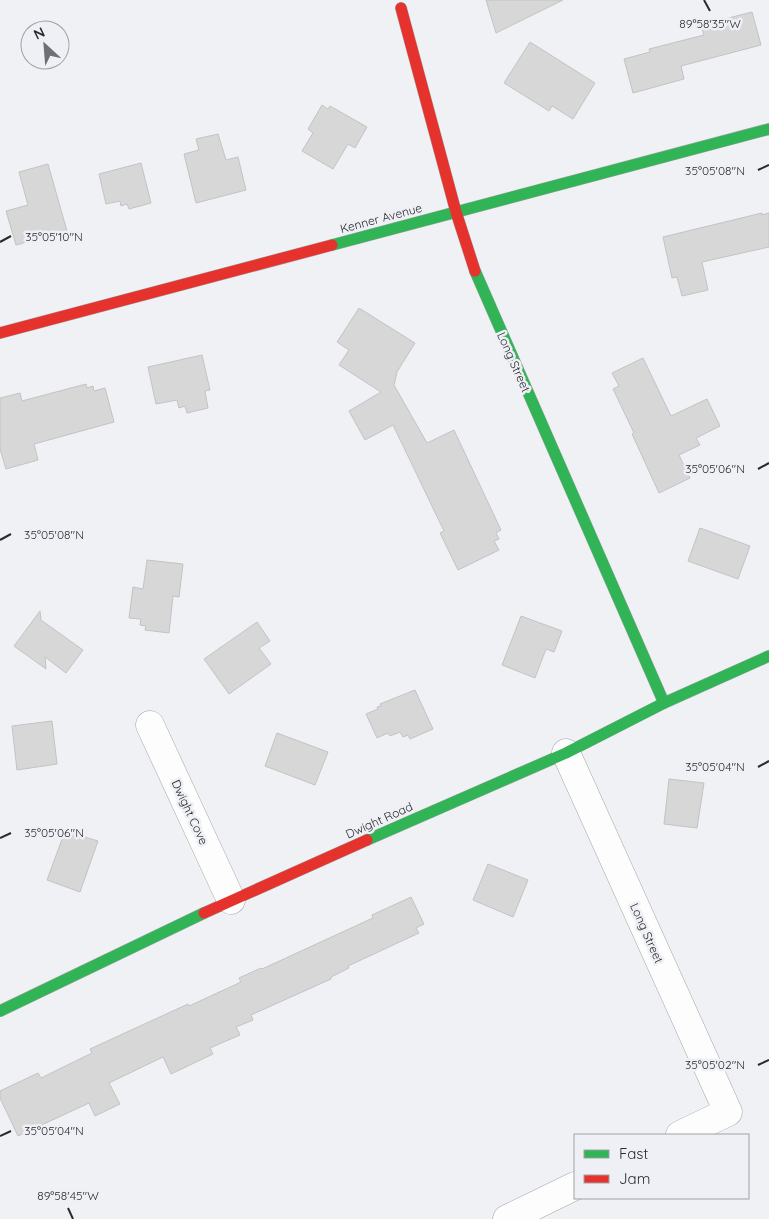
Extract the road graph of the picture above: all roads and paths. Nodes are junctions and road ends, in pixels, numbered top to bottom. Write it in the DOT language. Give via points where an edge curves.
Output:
graph roads {
  1 [pos="401,8"];
  2 [pos="769,129"];
  3 [pos="456,212"];
  4 [pos="0,333"];
  5 [pos="769,656"];
  6 [pos="664,703"];
  7 [pos="150,725"];
  8 [pos="566,753"];
  9 [pos="231,900"];
  10 [pos="0,1011"];
  11 [pos="682,1134"];
  12 [pos="574,1186"];
  13 [pos="507,1219"];
  1 -- 3 [label="street, Long Street"];
  2 -- 3 [label="street, Kenner Avenue"];
  3 -- 4 [label="street, Kenner Avenue"];
  3 -- 6 [label="street, Long Street" via="473,267"];
  5 -- 6 [label="street, Dwight Road"];
  6 -- 8 [label="street, Dwight Road"];
  7 -- 9 [label="street, Dwight Cove"];
  8 -- 9 [label="street, Dwight Road"];
  8 -- 11 [label="street, Long Street" via="728,1112"];
  9 -- 10 [label="street, Dwight Road"];
  12 -- 13 [label="street"];
}
